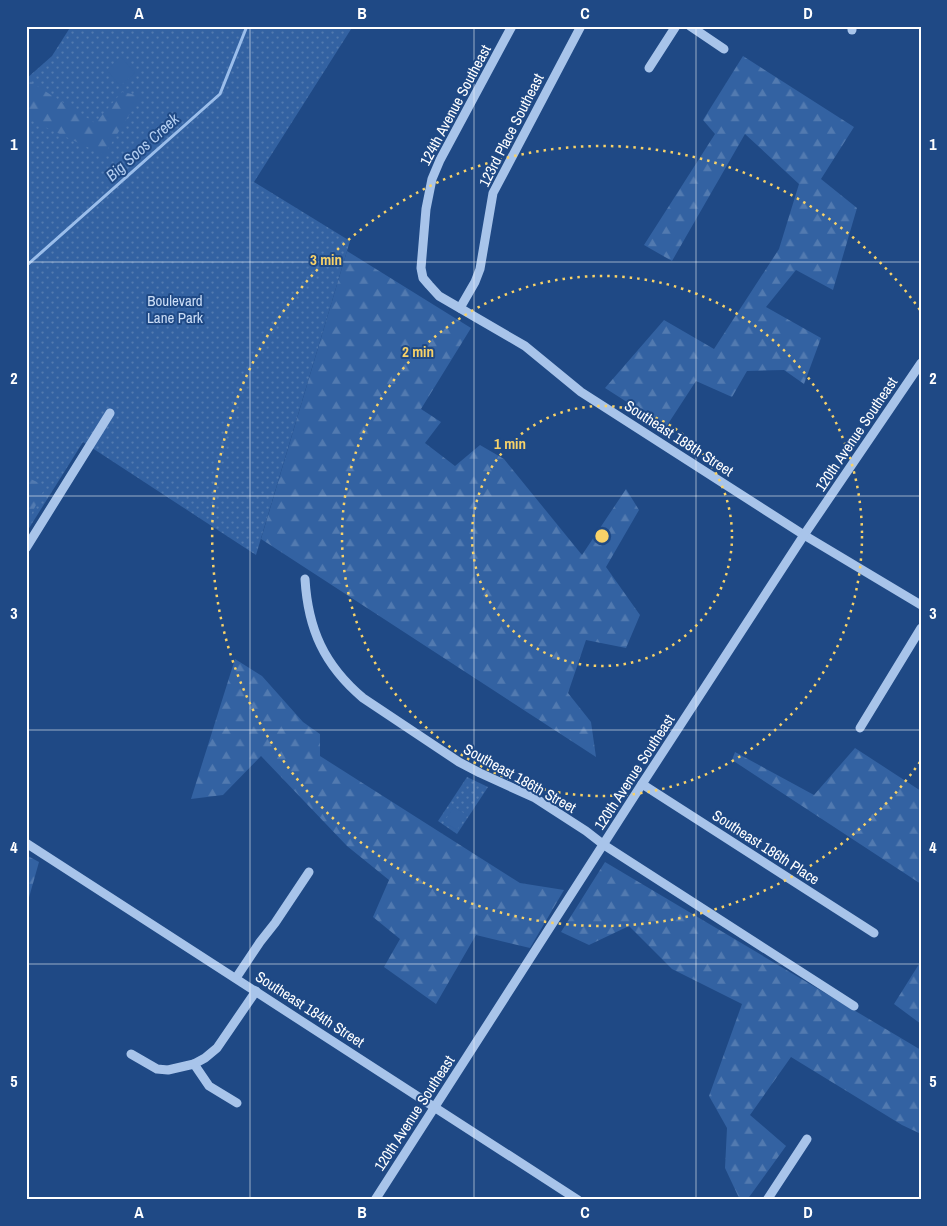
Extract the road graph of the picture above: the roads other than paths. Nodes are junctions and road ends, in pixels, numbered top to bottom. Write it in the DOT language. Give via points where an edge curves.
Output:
graph roads {
  1 [pos="512,26"];
  2 [pos="581,26"];
  3 [pos="676,26"];
  4 [pos="690,26"];
  5 [pos="724,49"];
  6 [pos="649,68"];
  7 [pos="428,285"];
  8 [pos="460,308"];
  9 [pos="921,363"];
  10 [pos="110,413"];
  11 [pos="804,535"];
  12 [pos="26,548"];
  13 [pos="305,579"];
  14 [pos="921,605"];
  15 [pos="921,628"];
  16 [pos="860,728"];
  17 [pos="642,784"];
  18 [pos="26,843"];
  19 [pos="604,845"];
  20 [pos="309,872"];
  21 [pos="874,933"];
  22 [pos="236,978"];
  23 [pos="256,991"];
  24 [pos="854,1006"];
  25 [pos="131,1054"];
  26 [pos="194,1064"];
  27 [pos="238,1103"];
  28 [pos="435,1106"];
  29 [pos="807,1139"];
  30 [pos="375,1200"];
  31 [pos="578,1200"];
  32 [pos="767,1200"];
  1 -- 7 [label="street, 124th Avenue Southeast" via="432,179 421,268"];
  2 -- 8 [label="street, 123rd Place Southeast" via="493,193 480,269"];
  3 -- 6 [label="street"];
  4 -- 5 [label="street"];
  7 -- 8 [label="street, Southeast 188th Street" via="439,296"];
  8 -- 11 [label="street, Southeast 188th Street" via="525,346 581,392"];
  9 -- 11 [label="street, 120th Avenue Southeast"];
  10 -- 12 [label="street"];
  11 -- 14 [label="street, Southeast 188th Street"];
  11 -- 17 [label="street, 120th Avenue Southeast"];
  13 -- 19 [label="street, Southeast 186th Street" via="306,599 315,631 334,670 348,686 460,762 535,798"];
  15 -- 16 [label="street"];
  17 -- 19 [label="street, 120th Avenue Southeast"];
  17 -- 21 [label="street, Southeast 186th Place"];
  18 -- 22 [label="street, Southeast 184th Street"];
  19 -- 24 [label="street, Southeast 186th Street"];
  19 -- 28 [label="street, 120th Avenue Southeast"];
  20 -- 22 [label="street"];
  22 -- 23 [label="street, Southeast 184th Street"];
  23 -- 26 [label="street" via="217,1048"];
  23 -- 28 [label="street, Southeast 184th Street"];
  25 -- 26 [label="street" via="157,1069"];
  26 -- 27 [label="street" via="209,1086"];
  28 -- 30 [label="street, 120th Avenue Southeast"];
  28 -- 31 [label="street, Southeast 184th Street"];
  29 -- 32 [label="street"];
}
